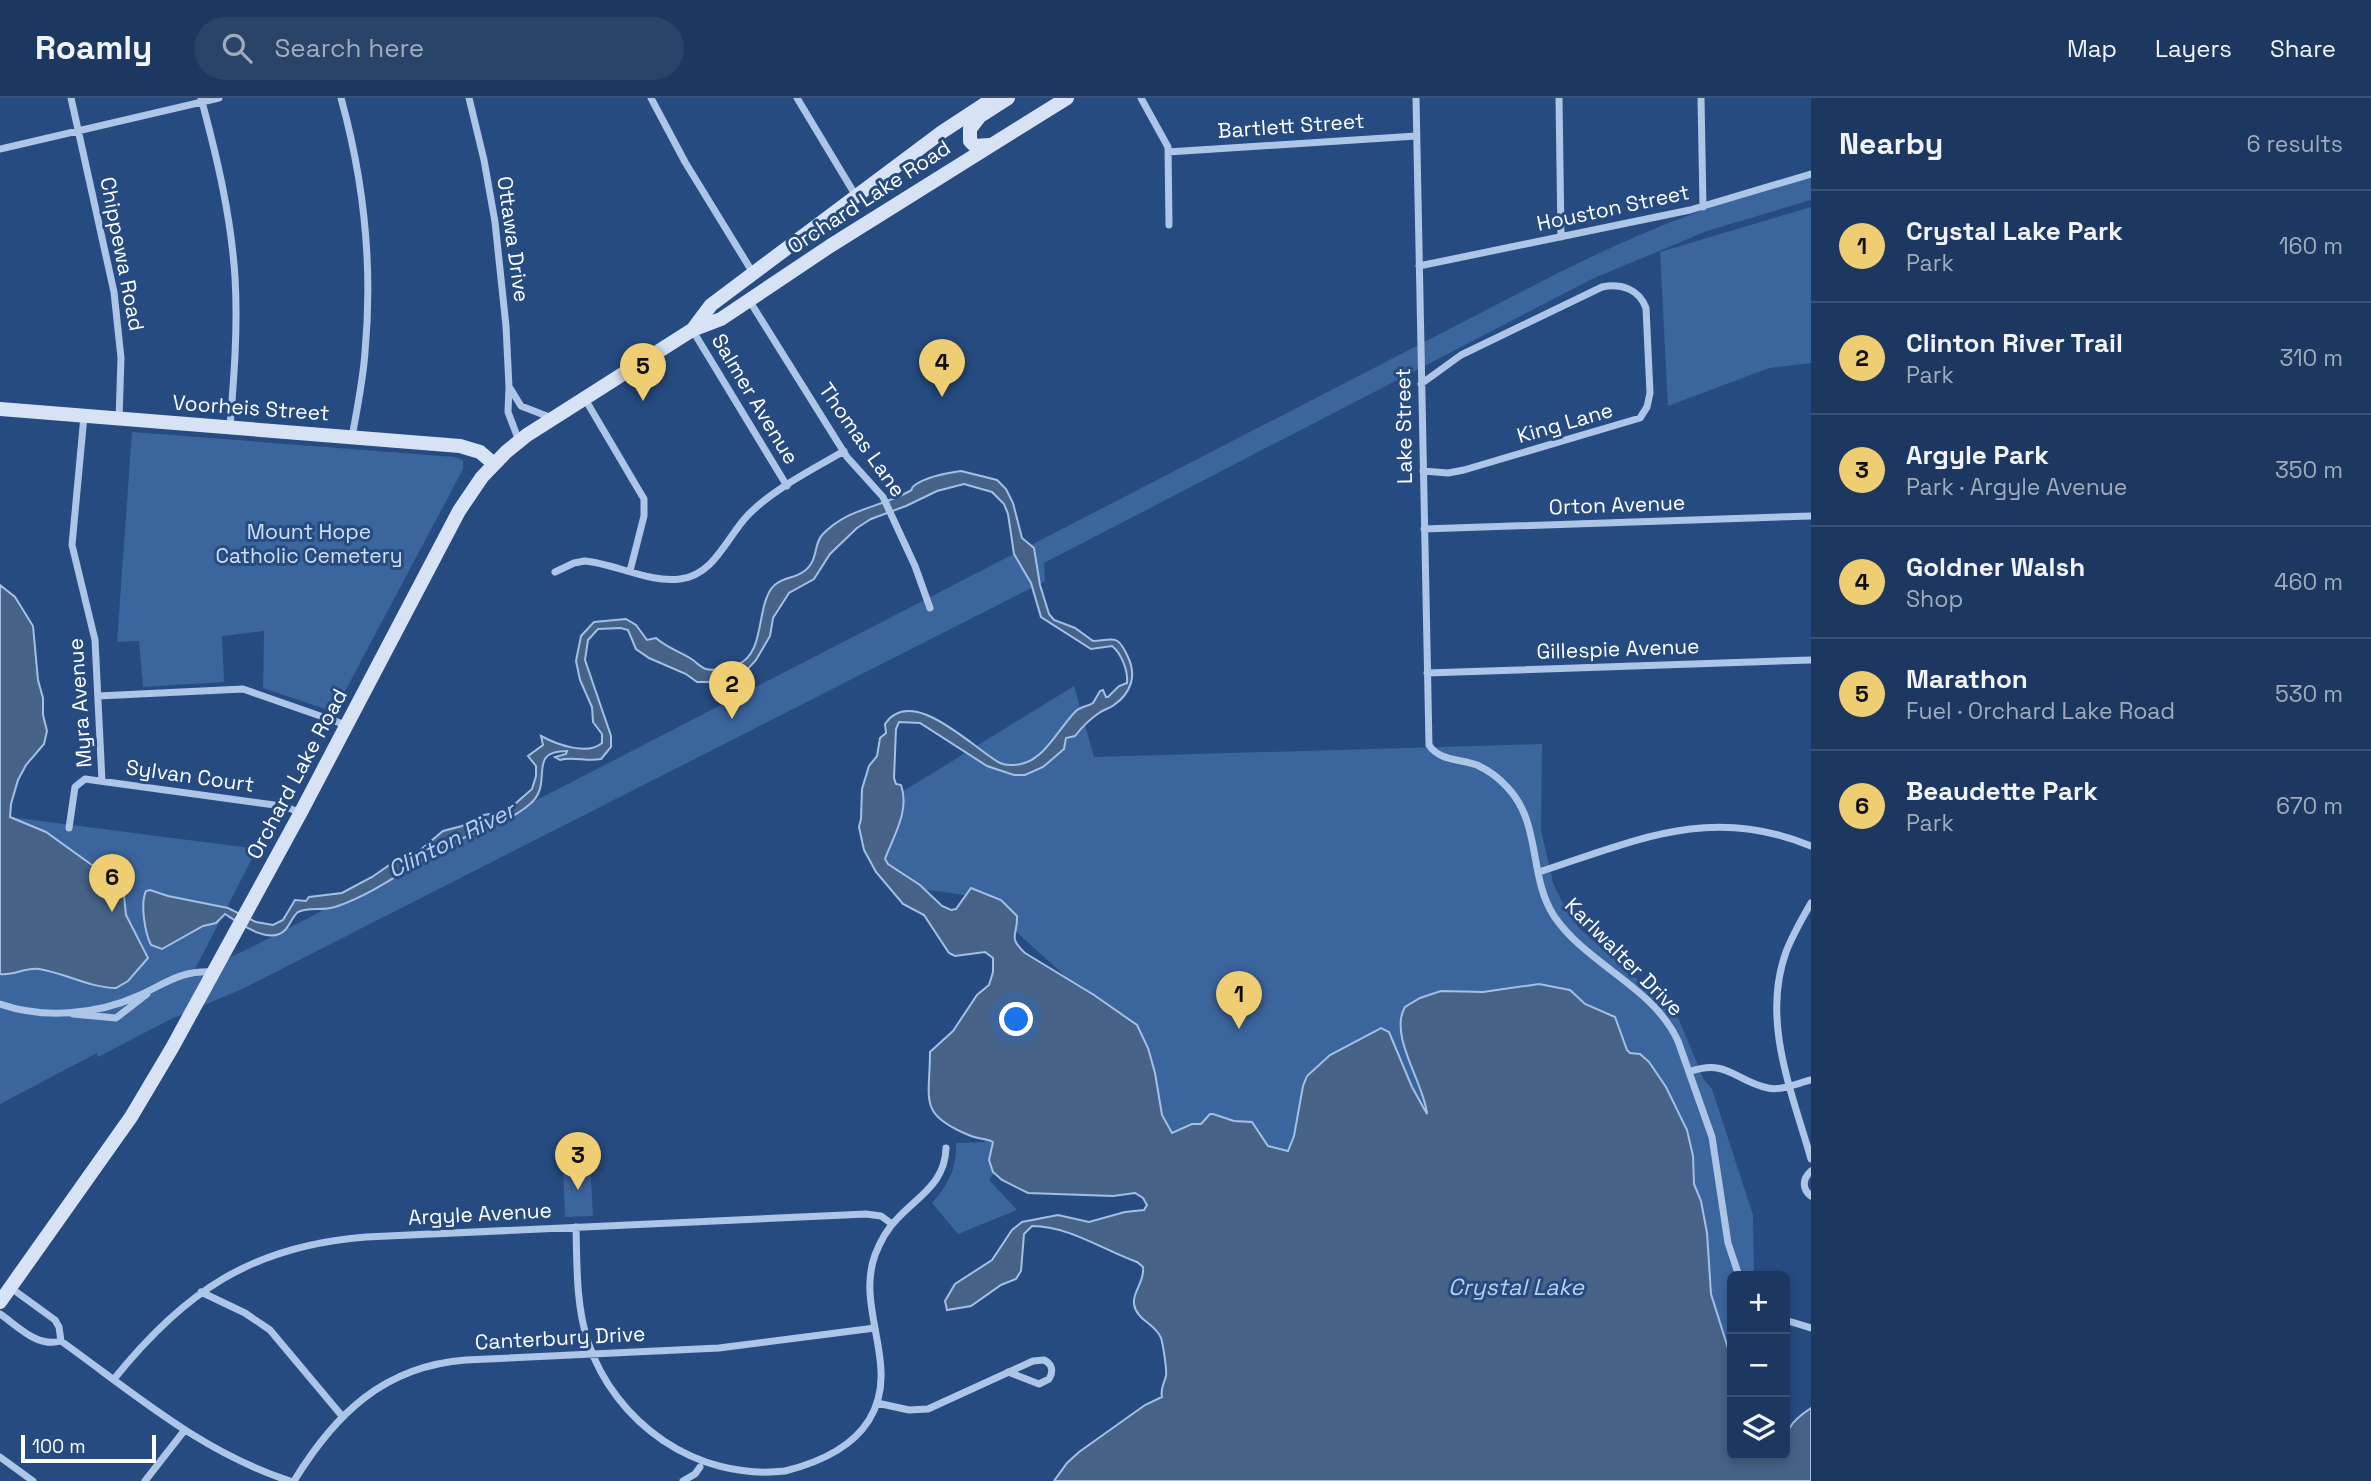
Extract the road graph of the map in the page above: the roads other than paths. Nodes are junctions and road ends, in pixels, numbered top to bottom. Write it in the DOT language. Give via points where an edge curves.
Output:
graph roads {
  1 [pos="71,98"];
  2 [pos="219,98"];
  3 [pos="341,98"];
  4 [pos="469,98"];
  5 [pos="651,98"];
  6 [pos="796,98"];
  7 [pos="994,98"];
  8 [pos="1008,98"];
  9 [pos="1056,98"];
  10 [pos="1067,98"];
  11 [pos="1141,98"];
  12 [pos="1416,98"];
  13 [pos="1559,98"];
  14 [pos="1701,98"];
  15 [pos="202,100"];
  16 [pos="1014,130"];
  17 [pos="79,131"];
  18 [pos="1416,136"];
  19 [pos="989,145"];
  20 [pos="0,149"];
  21 [pos="1168,152"];
  22 [pos="1811,174"];
  23 [pos="856,197"];
  24 [pos="1703,207"];
  25 [pos="819,224"];
  26 [pos="1169,225"];
  27 [pos="1561,237"];
  28 [pos="830,246"];
  29 [pos="1419,266"];
  30 [pos="754,274"];
  31 [pos="750,300"];
  32 [pos="692,330"];
  33 [pos="1421,384"];
  34 [pos="509,387"];
  35 [pos="585,399"];
  36 [pos="1,405"];
  37 [pos="84,416"];
  38 [pos="553,418"];
  39 [pos="120,419"];
  40 [pos="230,427"];
  41 [pos="352,437"];
  42 [pos="520,441"];
  43 [pos="844,451"];
  44 [pos="494,464"];
  45 [pos="1423,471"];
  46 [pos="787,486"];
  47 [pos="1811,516"];
  48 [pos="1424,529"];
  49 [pos="630,571"];
  50 [pos="555,572"];
  51 [pos="930,608"];
  52 [pos="1811,660"];
  53 [pos="1427,673"];
  54 [pos="98,696"];
  55 [pos="347,726"];
  56 [pos="1434,752"];
  57 [pos="103,781"];
  58 [pos="301,812"];
  59 [pos="69,828"];
  60 [pos="1811,846"];
  61 [pos="1539,872"];
  62 [pos="1811,903"];
  63 [pos="214,972"];
  64 [pos="152,989"];
  65 [pos="0,1004"];
  66 [pos="62,1013"];
  67 [pos="1689,1072"];
  68 [pos="1811,1080"];
  69 [pos="1790,1086"];
  70 [pos="946,1148"];
  71 [pos="1811,1159"];
  72 [pos="1811,1171"];
  73 [pos="1811,1196"];
  74 [pos="892,1224"];
  75 [pos="576,1227"];
  76 [pos="1736,1271"];
  77 [pos="11,1288"];
  78 [pos="201,1292"];
  79 [pos="0,1302"];
  80 [pos="0,1314"];
  81 [pos="1790,1322"];
  82 [pos="875,1328"];
  83 [pos="1811,1328"];
  84 [pos="61,1341"];
  85 [pos="593,1355"];
  86 [pos="1009,1372"];
  87 [pos="114,1379"];
  88 [pos="877,1403"];
  89 [pos="342,1416"];
  90 [pos="184,1431"];
  91 [pos="0,1457"];
  92 [pos="700,1467"];
  93 [pos="33,1481"];
  94 [pos="145,1481"];
  95 [pos="292,1481"];
  96 [pos="683,1481"];
  1 -- 17 [label="street, Chippewa Road"];
  2 -- 15 [label="street"];
  3 -- 41 [label="street" via="359,175 368,267 366,347"];
  4 -- 34 [label="street, Ottawa Drive" via="495,222"];
  5 -- 30 [label="street"];
  6 -- 23 [label="street"];
  7 -- 23 [label="main road, Orchard Lake Road"];
  8 -- 19 [label="main road" via="970,128 975,146"];
  9 -- 16 [label="main road" via="1020,120"];
  10 -- 16 [label="main road, Orchard Lake Road"];
  11 -- 21 [label="street"];
  12 -- 18 [label="street, Lake Street"];
  13 -- 27 [label="street"];
  14 -- 24 [label="street"];
  15 -- 17 [label="street"];
  15 -- 40 [label="street" via="226,201 235,275"];
  16 -- 19 [label="main road, Orchard Lake Road"];
  17 -- 20 [label="street"];
  17 -- 39 [label="street, Chippewa Road" via="118,320"];
  18 -- 21 [label="street, Bartlett Street"];
  18 -- 29 [label="street, Lake Street"];
  19 -- 28 [label="main road, Orchard Lake Road"];
  21 -- 26 [label="street"];
  22 -- 24 [label="street, Houston Street"];
  23 -- 25 [label="main road, Orchard Lake Road"];
  24 -- 27 [label="street, Houston Street"];
  25 -- 28 [label="main road"];
  25 -- 30 [label="main road, Orchard Lake Road"];
  27 -- 29 [label="street, Houston Street"];
  28 -- 31 [label="main road, Orchard Lake Road"];
  29 -- 33 [label="street, Lake Street"];
  30 -- 32 [label="main road, Orchard Lake Road" via="711,306"];
  31 -- 32 [label="main road, Orchard Lake Road" via="721,319"];
  31 -- 43 [label="street, Thomas Lane"];
  32 -- 35 [label="main road, Orchard Lake Road"];
  32 -- 46 [label="street, Salmer Avenue"];
  33 -- 45 [label="street, Lake Street"];
  33 -- 45 [label="street, King Lane" via="1466,353 1602,288 1615,285 1630,290 1641,297 1646,308 1650,393 1640,418 1464,470"];
  34 -- 38 [label="street" via="525,408"];
  34 -- 42 [label="street, Ottawa Drive" via="509,416"];
  35 -- 38 [label="main road, Orchard Lake Road"];
  35 -- 49 [label="street" via="644,499"];
  36 -- 37 [label="main road, Voorheis Street"];
  37 -- 39 [label="main road, Voorheis Street"];
  37 -- 54 [label="street, Myra Avenue" via="72,545 95,635"];
  38 -- 42 [label="main road, Orchard Lake Road"];
  39 -- 40 [label="main road, Voorheis Street"];
  40 -- 41 [label="main road, Voorheis Street"];
  41 -- 44 [label="main road, Voorheis Street" via="460,446 480,452"];
  42 -- 44 [label="main road, Orchard Lake Road"];
  43 -- 46 [label="street"];
  43 -- 51 [label="street, Thomas Lane" via="883,496"];
  44 -- 55 [label="main road, Orchard Lake Road" via="459,511"];
  45 -- 48 [label="street, Lake Street"];
  46 -- 49 [label="street" via="748,515 698,574 669,579"];
  47 -- 48 [label="street, Orton Avenue"];
  48 -- 53 [label="street, Lake Street"];
  49 -- 50 [label="street" via="585,561"];
  52 -- 53 [label="street, Gillespie Avenue"];
  53 -- 56 [label="street, Lake Street" via="1428,742"];
  54 -- 55 [label="street" via="243,689"];
  54 -- 57 [label="street, Myra Avenue"];
  55 -- 58 [label="main road, Orchard Lake Road"];
  56 -- 61 [label="street, Karlwalter Drive" via="1476,765 1509,788 1527,819"];
  57 -- 58 [label="street, Sylvan Court"];
  57 -- 59 [label="street, Sylvan Court" via="85,779 77,784"];
  58 -- 63 [label="main road, Orchard Lake Road"];
  60 -- 61 [label="street" via="1754,830 1689,828 1642,838"];
  61 -- 67 [label="street, Karlwalter Drive" via="1544,896 1557,920 1663,1016"];
  62 -- 69 [label="street" via="1786,951 1777,994 1778,1036"];
  63 -- 64 [label="street" via="187,973"];
  63 -- 77 [label="main road, Orchard Lake Road" via="131,1117"];
  64 -- 66 [label="street" via="115,1004"];
  64 -- 66 [label="street" via="116,1018"];
  65 -- 66 [label="street" via="30,1012"];
  67 -- 69 [label="street" via="1715,1067 1765,1088"];
  67 -- 76 [label="street, Karlwalter Drive" via="1713,1145"];
  68 -- 69 [label="street"];
  69 -- 71 [label="street"];
  70 -- 74 [label="street" via="934,1185"];
  72 -- 73 [label="street" via="1804,1184"];
  74 -- 75 [label="street, Argyle Avenue" via="881,1216 866,1214"];
  74 -- 82 [label="street" via="871,1271"];
  75 -- 78 [label="street, Argyle Avenue" via="321,1242 250,1265"];
  75 -- 85 [label="street" via="580,1308"];
  77 -- 79 [label="main road, Orchard Lake Road"];
  77 -- 84 [label="street" via="55,1320"];
  78 -- 87 [label="street, Argyle Avenue" via="153,1333"];
  78 -- 89 [label="street" via="265,1326"];
  80 -- 84 [label="street" via="41,1342"];
  81 -- 83 [label="street"];
  82 -- 85 [label="street, Canterbury Drive" via="740,1347"];
  82 -- 88 [label="street" via="882,1372"];
  84 -- 87 [label="street"];
  85 -- 89 [label="street, Canterbury Drive" via="451,1361 423,1367 383,1384"];
  85 -- 92 [label="street" via="632,1418 662,1444"];
  86 -- 86 [label="street" via="1039,1384 1049,1379 1052,1370 1048,1362 1039,1359"];
  86 -- 88 [label="street" via="928,1409"];
  87 -- 90 [label="street"];
  88 -- 92 [label="street" via="863,1429 848,1444 800,1467 747,1475"];
  89 -- 95 [label="street, Canterbury Drive"];
  90 -- 94 [label="street"];
  90 -- 95 [label="street" via="233,1459"];
  91 -- 93 [label="street"];
  92 -- 96 [label="street"];
}
